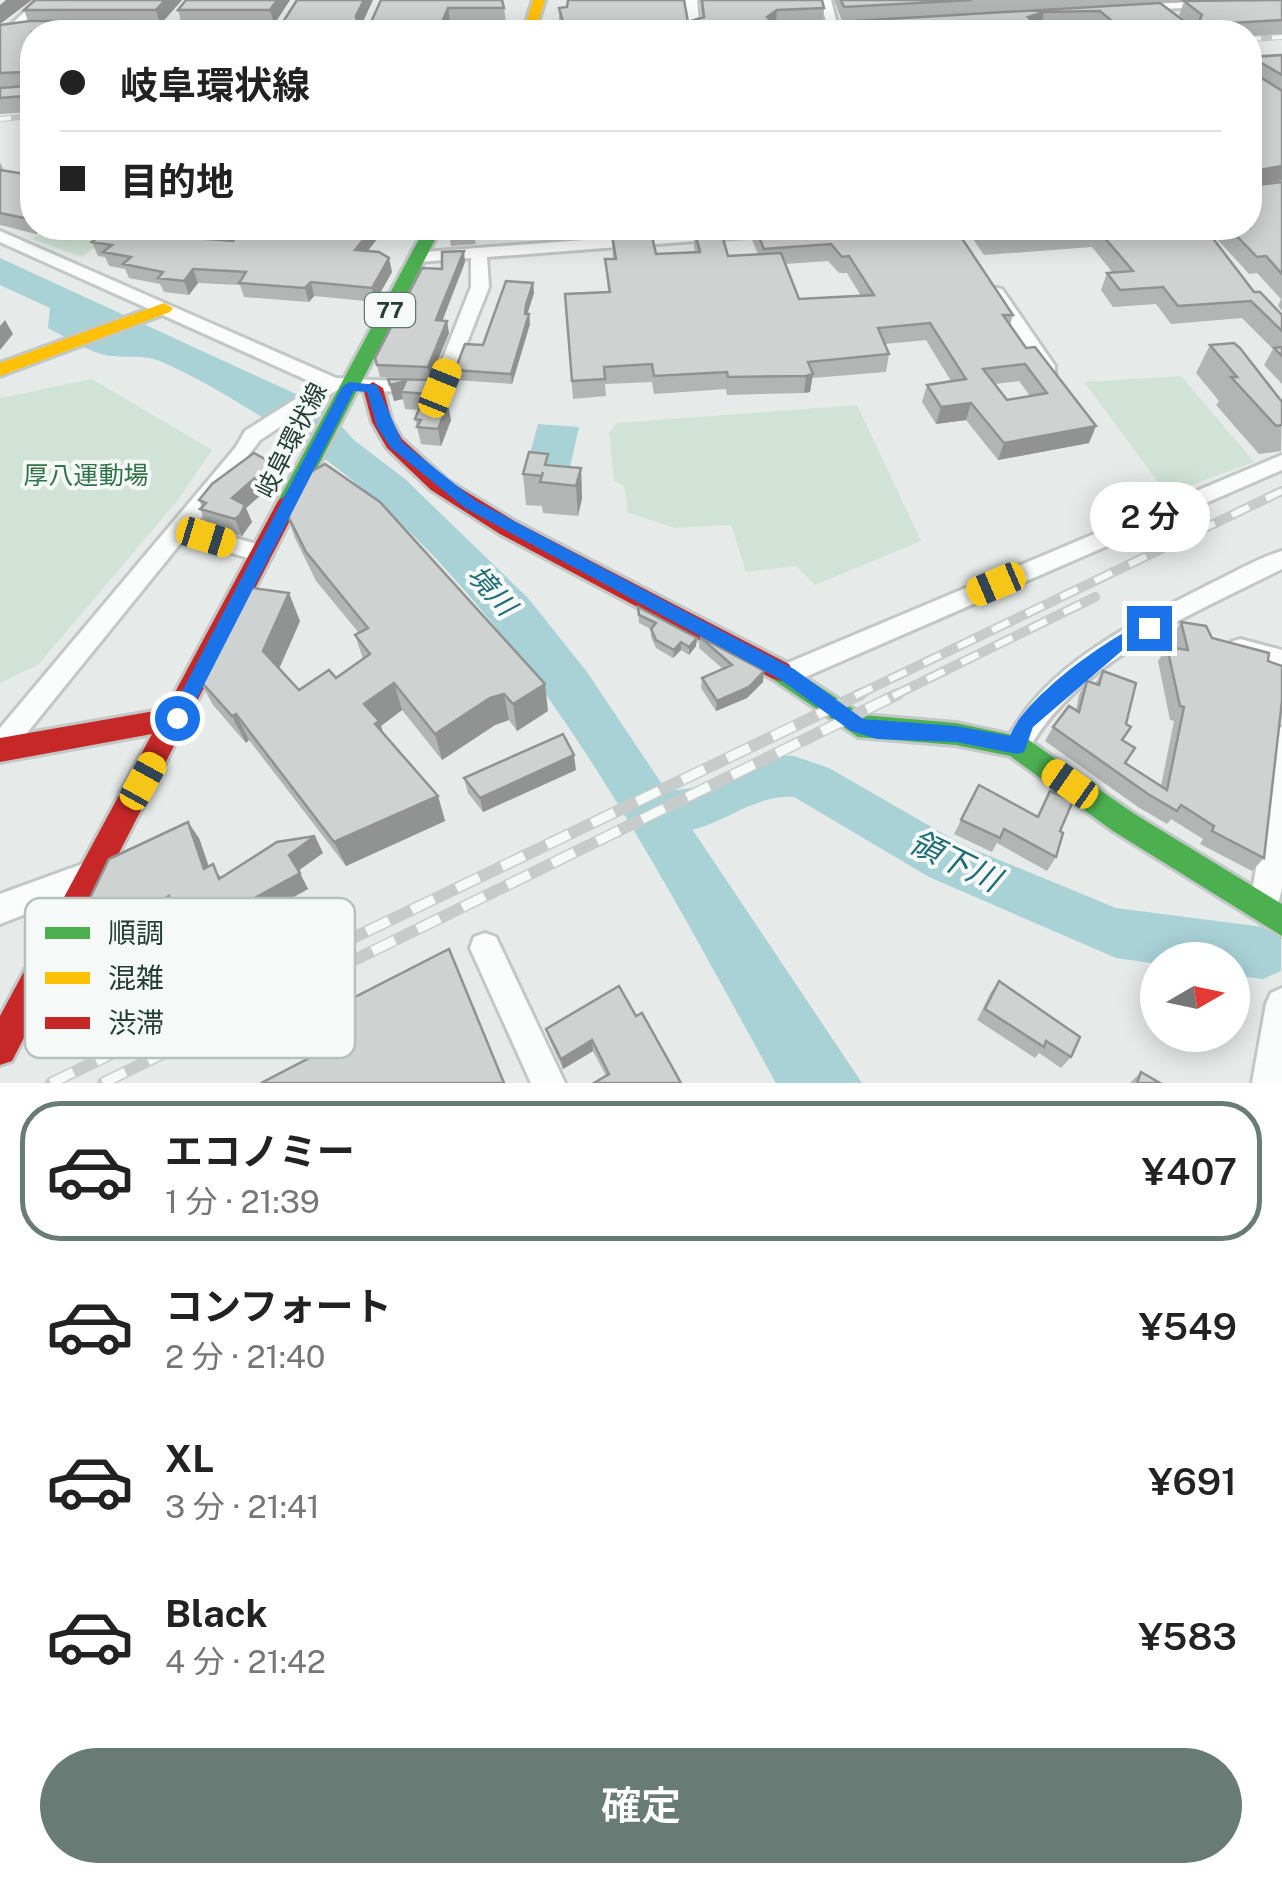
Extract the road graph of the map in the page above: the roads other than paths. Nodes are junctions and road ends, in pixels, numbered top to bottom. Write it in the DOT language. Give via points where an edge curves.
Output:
graph roads {
  1 [pos="44,0"];
  2 [pos="1149,3"];
  3 [pos="1226,4"];
  4 [pos="1115,9"];
  5 [pos="179,16"];
  6 [pos="21,20"];
  7 [pos="176,20"];
  8 [pos="1171,20"];
  9 [pos="0,236"];
  10 [pos="427,240"];
  11 [pos="639,240"];
  12 [pos="478,252"];
  13 [pos="418,256"];
  14 [pos="986,278"];
  15 [pos="157,311"];
  16 [pos="0,370"];
  17 [pos="1055,380"];
  18 [pos="345,389"];
  19 [pos="1282,462"];
  20 [pos="178,528"];
  21 [pos="262,554"];
  22 [pos="1282,559"];
  23 [pos="1212,642"];
  24 [pos="1282,660"];
  25 [pos="787,674"];
  26 [pos="177,718"];
  27 [pos="1282,738"];
  28 [pos="1017,746"];
  29 [pos="0,748"];
  30 [pos="91,875"];
  31 [pos="29,898"];
  32 [pos="79,898"];
  33 [pos="25,900"];
  34 [pos="0,909"];
  35 [pos="1273,914"];
  36 [pos="485,948"];
  37 [pos="25,1001"];
  38 [pos="1282,1004"];
  39 [pos="0,1049"];
  40 [pos="548,1083"];
  41 [pos="1269,1083"];
  1 -- 6 [label="street"];
  2 -- 3 [label="street"];
  2 -- 4 [label="street"];
  2 -- 8 [label="street"];
  5 -- 7 [label="street"];
  9 -- 15 [label="street"];
  10 -- 13 [label="main road, 岐阜環状線 / 77"];
  11 -- 12 [label="street"];
  12 -- 13 [label="street"];
  12 -- 18 [label="street" via="480,287 440,388"];
  13 -- 18 [label="main road, 岐阜環状線 / 77"];
  14 -- 17 [label="street"];
  15 -- 16 [label="main road"];
  15 -- 18 [label="street"];
  18 -- 20 [label="street" via="252,436"];
  18 -- 21 [label="main road, 岐阜環状線 / 77"];
  18 -- 25 [label="main road" via="396,445 470,504"];
  19 -- 25 [label="street"];
  20 -- 21 [label="street"];
  20 -- 29 [label="street"];
  21 -- 26 [label="main road, 岐阜環状線 / 77"];
  22 -- 28 [label="street" via="1119,643 1024,722"];
  23 -- 24 [label="street"];
  25 -- 28 [label="main road" via="858,726"];
  26 -- 29 [label="main road"];
  26 -- 30 [label="main road, 岐阜環状線 / 77"];
  27 -- 35 [label="street"];
  28 -- 35 [label="main road" via="1123,822"];
  30 -- 31 [label="street"];
  30 -- 32 [label="main road, 岐阜環状線 / 77"];
  33 -- 34 [label="street"];
  36 -- 40 [label="street"];
  37 -- 39 [label="main road, 岐阜環状線 / 77"];
  38 -- 41 [label="street"];
}
